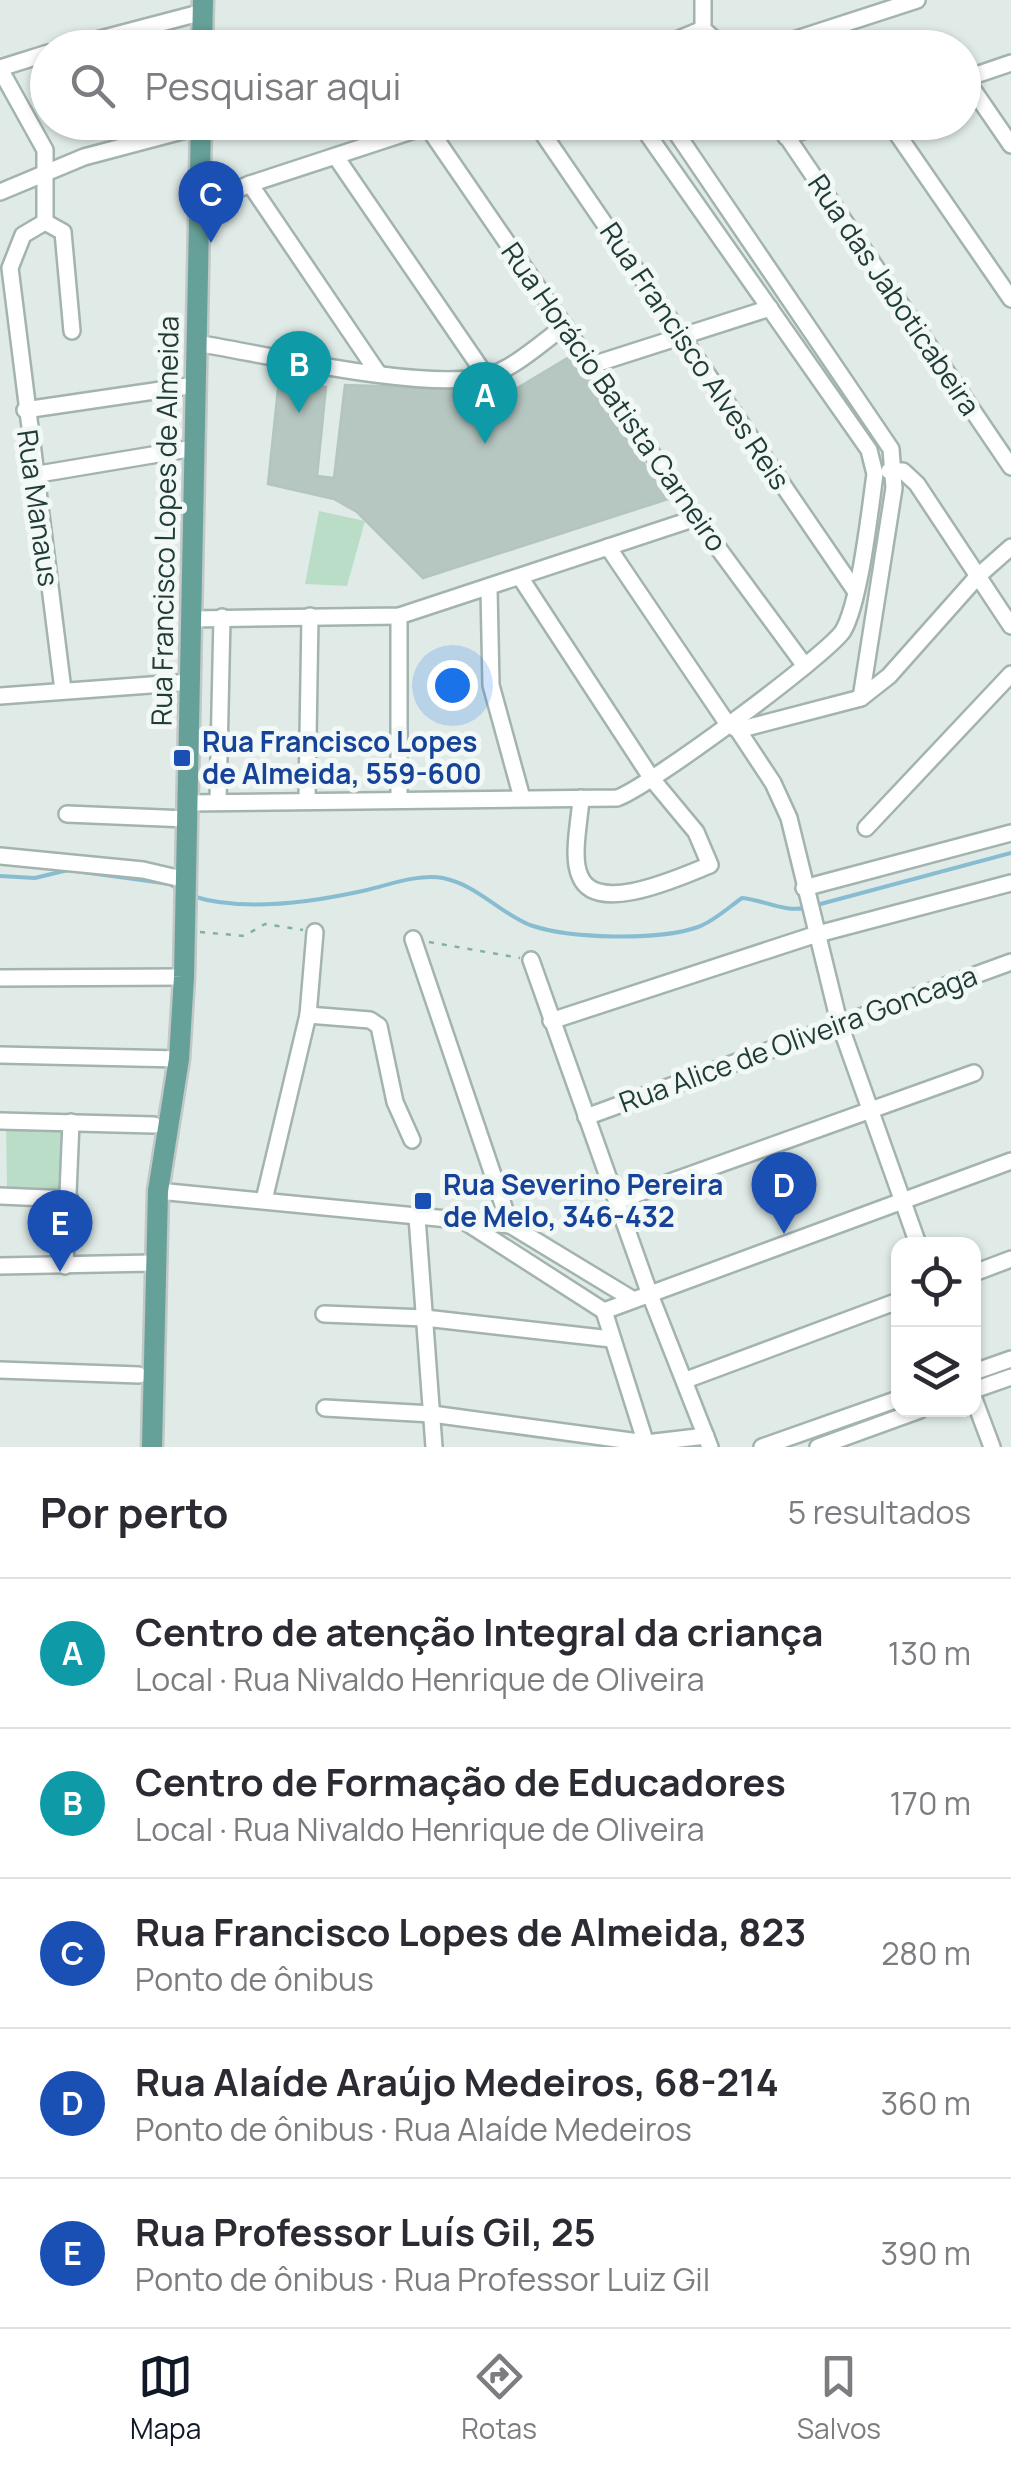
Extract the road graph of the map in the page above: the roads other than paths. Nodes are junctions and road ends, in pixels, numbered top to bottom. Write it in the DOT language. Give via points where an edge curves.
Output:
graph roads {
  1 [pos="703,0"];
  2 [pos="917,0"];
  3 [pos="203,6"];
  4 [pos="703,29"];
  5 [pos="125,30"];
  6 [pos="824,30"];
  7 [pos="30,59"];
  8 [pos="1011,63"];
  9 [pos="0,68"];
  10 [pos="981,73"];
  11 [pos="981,102"];
  12 [pos="30,118"];
  13 [pos="40,140"];
  14 [pos="146,140"];
  15 [pos="201,140"];
  16 [pos="385,140"];
  17 [pos="442,140"];
  18 [pos="547,140"];
  19 [pos="652,140"];
  20 [pos="680,140"];
  21 [pos="788,140"];
  22 [pos="901,140"];
  23 [pos="1011,145"];
  24 [pos="336,157"];
  25 [pos="48,172"];
  26 [pos="250,184"];
  27 [pos="0,192"];
  28 [pos="199,206"];
  29 [pos="45,222"];
  30 [pos="1011,299"];
  31 [pos="770,308"];
  32 [pos="564,326"];
  33 [pos="72,331"];
  34 [pos="682,336"];
  35 [pos="196,343"];
  36 [pos="592,365"];
  37 [pos="378,372"];
  38 [pos="486,376"];
  39 [pos="195,385"];
  40 [pos="25,410"];
  41 [pos="194,448"];
  42 [pos="1011,467"];
  43 [pos="895,470"];
  44 [pos="875,474"];
  45 [pos="33,475"];
  46 [pos="696,518"];
  47 [pos="1011,547"];
  48 [pos="608,548"];
  49 [pos="978,577"];
  50 [pos="520,578"];
  51 [pos="488,589"];
  52 [pos="854,589"];
  53 [pos="310,616"];
  54 [pos="399,616"];
  55 [pos="222,618"];
  56 [pos="191,619"];
  57 [pos="1011,626"];
  58 [pos="805,666"];
  59 [pos="1011,674"];
  60 [pos="190,682"];
  61 [pos="64,690"];
  62 [pos="0,696"];
  63 [pos="861,698"];
  64 [pos="733,727"];
  65 [pos="652,780"];
  66 [pos="399,798"];
  67 [pos="522,798"];
  68 [pos="581,798"];
  69 [pos="307,799"];
  70 [pos="218,802"];
  71 [pos="187,811"];
  72 [pos="68,814"];
  73 [pos="866,828"];
  74 [pos="1011,833"];
  75 [pos="0,856"];
  76 [pos="1011,884"];
  77 [pos="805,891"];
  78 [pos="185,904"];
  79 [pos="813,929"];
  80 [pos="315,932"];
  81 [pos="413,939"];
  82 [pos="531,960"];
  83 [pos="1011,962"];
  84 [pos="184,977"];
  85 [pos="0,978"];
  86 [pos="308,1016"];
  87 [pos="551,1022"];
  88 [pos="838,1022"];
  89 [pos="174,1052"];
  90 [pos="0,1055"];
  91 [pos="974,1073"];
  92 [pos="868,1111"];
  93 [pos="586,1118"];
  94 [pos="0,1121"];
  95 [pos="71,1122"];
  96 [pos="154,1125"];
  97 [pos="412,1140"];
  98 [pos="1011,1161"];
  99 [pos="158,1191"];
  100 [pos="0,1196"];
  101 [pos="70,1199"];
  102 [pos="902,1199"];
  103 [pos="264,1200"];
  104 [pos="617,1202"];
  105 [pos="417,1216"];
  106 [pos="463,1220"];
  107 [pos="510,1225"];
  108 [pos="916,1237"];
  109 [pos="1011,1258"];
  110 [pos="147,1263"];
  111 [pos="0,1266"];
  112 [pos="66,1266"];
  113 [pos="981,1270"];
  114 [pos="649,1292"];
  115 [pos="632,1299"];
  116 [pos="891,1304"];
  117 [pos="604,1312"];
  118 [pos="324,1314"];
  119 [pos="425,1318"];
  120 [pos="611,1340"];
  121 [pos="1011,1358"];
  122 [pos="981,1369"];
  123 [pos="0,1370"];
  124 [pos="139,1376"];
  125 [pos="1011,1377"];
  126 [pos="686,1380"];
  127 [pos="981,1388"];
  128 [pos="891,1401"];
  129 [pos="325,1408"];
  130 [pos="432,1414"];
  131 [pos="901,1417"];
  132 [pos="981,1417"];
  133 [pos="708,1441"];
  134 [pos="647,1445"];
  135 [pos="138,1447"];
  136 [pos="152,1447"];
  137 [pos="434,1447"];
  138 [pos="762,1447"];
  139 [pos="818,1447"];
  140 [pos="992,1447"];
  1 -- 4 [label="street"];
  2 -- 6 [label="street"];
  3 -- 5 [label="street"];
  7 -- 9 [label="street"];
  8 -- 10 [label="street"];
  9 -- 12 [label="street"];
  11 -- 23 [label="street"];
  13 -- 25 [label="street"];
  14 -- 25 [label="street"];
  15 -- 28 [label="main road, Rua Francisco Lopes de Almeida"];
  16 -- 24 [label="street"];
  17 -- 32 [label="street, Rua Horácio Batista Carneiro"];
  18 -- 34 [label="street, Rua Francisco Alves Reis"];
  19 -- 31 [label="street"];
  20 -- 43 [label="street" via="891,449"];
  21 -- 42 [label="street, Rua das Jaboticabeira"];
  22 -- 30 [label="street"];
  24 -- 26 [label="street"];
  24 -- 38 [label="street"];
  25 -- 27 [label="street"];
  25 -- 29 [label="street"];
  26 -- 28 [label="street"];
  26 -- 37 [label="street"];
  28 -- 35 [label="main road, Rua Francisco Lopes de Almeida"];
  29 -- 33 [label="street" via="63,232"];
  29 -- 40 [label="street, Rua Manaus" via="23,236 10,268"];
  31 -- 34 [label="street"];
  31 -- 44 [label="street" via="858,433"];
  32 -- 36 [label="street, Rua Horácio Batista Carneiro"];
  32 -- 38 [label="street"];
  34 -- 36 [label="street"];
  34 -- 52 [label="street, Rua Francisco Alves Reis"];
  35 -- 37 [label="street"];
  35 -- 39 [label="main road, Rua Francisco Lopes de Almeida"];
  36 -- 46 [label="street, Rua Horácio Batista Carneiro"];
  37 -- 38 [label="street"];
  39 -- 40 [label="street"];
  39 -- 41 [label="main road, Rua Francisco Lopes de Almeida"];
  40 -- 45 [label="street, Rua Manaus"];
  41 -- 45 [label="street"];
  41 -- 56 [label="main road, Rua Francisco Lopes de Almeida"];
  43 -- 44 [label="street"];
  43 -- 49 [label="street" via="917,484"];
  43 -- 63 [label="street"];
  44 -- 52 [label="street"];
  45 -- 61 [label="street, Rua Manaus"];
  46 -- 48 [label="street"];
  46 -- 58 [label="street, Rua Horácio Batista Carneiro"];
  47 -- 49 [label="street"];
  48 -- 50 [label="street"];
  48 -- 64 [label="street"];
  49 -- 57 [label="street"];
  49 -- 63 [label="street"];
  50 -- 51 [label="street"];
  50 -- 65 [label="street"];
  51 -- 54 [label="street"];
  51 -- 67 [label="street" via="490,685"];
  52 -- 58 [label="street" via="844,628"];
  53 -- 54 [label="street"];
  53 -- 55 [label="street"];
  53 -- 69 [label="street"];
  54 -- 66 [label="street"];
  55 -- 56 [label="street"];
  55 -- 70 [label="street"];
  56 -- 60 [label="main road, Rua Francisco Lopes de Almeida"];
  58 -- 64 [label="street"];
  59 -- 73 [label="street"];
  60 -- 61 [label="street"];
  60 -- 71 [label="main road, Rua Francisco Lopes de Almeida"];
  61 -- 62 [label="street"];
  63 -- 64 [label="street"];
  64 -- 65 [label="street"];
  64 -- 77 [label="street" via="783,804"];
  65 -- 68 [label="street" via="617,798"];
  65 -- 68 [label="street" via="696,832 710,865 641,892 603,892 578,872"];
  66 -- 67 [label="street"];
  66 -- 69 [label="street"];
  67 -- 68 [label="street"];
  69 -- 70 [label="street"];
  70 -- 71 [label="street"];
  71 -- 72 [label="street"];
  71 -- 78 [label="main road, Rua Francisco Lopes de Almeida"];
  74 -- 77 [label="street"];
  75 -- 78 [label="street" via="142,870"];
  76 -- 79 [label="street"];
  77 -- 79 [label="street"];
  78 -- 84 [label="main road, Rua Francisco Lopes de Almeida"];
  79 -- 87 [label="street"];
  79 -- 88 [label="street"];
  80 -- 86 [label="street"];
  81 -- 107 [label="street"];
  82 -- 87 [label="street"];
  83 -- 88 [label="street, Rua Alice de Oliveira Goncaga"];
  84 -- 85 [label="street"];
  84 -- 89 [label="main road, Rua Francisco Lopes de Almeida"];
  86 -- 97 [label="street" via="370,1020 382,1030 390,1083"];
  86 -- 103 [label="street"];
  87 -- 93 [label="street"];
  88 -- 92 [label="street"];
  88 -- 93 [label="street, Rua Alice de Oliveira Goncaga"];
  89 -- 90 [label="street"];
  89 -- 96 [label="main road, Rua Francisco Lopes de Almeida"];
  89 -- 99 [label="main road, Rua Francisco Lopes de Almeida"];
  91 -- 92 [label="street"];
  92 -- 102 [label="street"];
  92 -- 104 [label="street"];
  93 -- 104 [label="street"];
  94 -- 95 [label="street"];
  95 -- 96 [label="street"];
  95 -- 101 [label="street"];
  96 -- 110 [label="main road, Rua Francisco Lopes de Almeida"];
  98 -- 102 [label="street"];
  99 -- 103 [label="street"];
  99 -- 110 [label="main road, Rua Francisco Lopes de Almeida"];
  100 -- 101 [label="street"];
  101 -- 112 [label="street"];
  102 -- 108 [label="street"];
  102 -- 114 [label="street"];
  103 -- 105 [label="street"];
  104 -- 114 [label="street"];
  105 -- 106 [label="street"];
  105 -- 119 [label="street"];
  106 -- 107 [label="street"];
  106 -- 117 [label="street"];
  107 -- 115 [label="street"];
  109 -- 113 [label="street"];
  110 -- 112 [label="street"];
  110 -- 124 [label="main road, Rua Francisco Lopes de Almeida"];
  110 -- 136 [label="main road, Rua Francisco Lopes de Almeida"];
  111 -- 112 [label="street"];
  114 -- 115 [label="street"];
  114 -- 126 [label="street"];
  115 -- 117 [label="street"];
  116 -- 126 [label="street"];
  117 -- 120 [label="street"];
  118 -- 119 [label="street"];
  119 -- 120 [label="street"];
  119 -- 130 [label="street"];
  120 -- 134 [label="street"];
  121 -- 122 [label="street"];
  123 -- 124 [label="street"];
  124 -- 135 [label="main road, Rua Francisco Lopes de Almeida"];
  125 -- 127 [label="street"];
  126 -- 133 [label="street"];
  128 -- 138 [label="street"];
  129 -- 130 [label="street"];
  130 -- 134 [label="street"];
  130 -- 137 [label="street"];
  131 -- 139 [label="street"];
  132 -- 140 [label="street"];
  133 -- 134 [label="street"];
}
